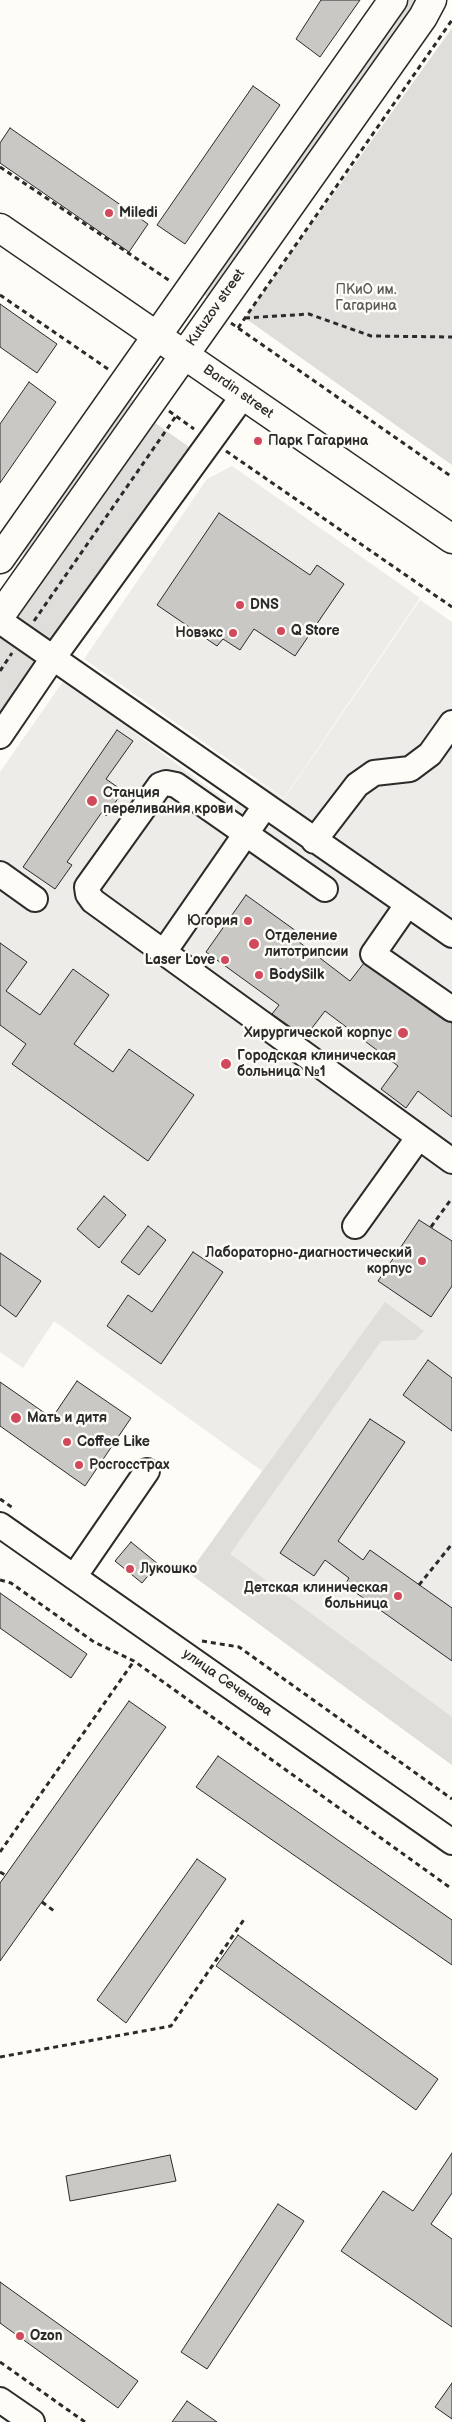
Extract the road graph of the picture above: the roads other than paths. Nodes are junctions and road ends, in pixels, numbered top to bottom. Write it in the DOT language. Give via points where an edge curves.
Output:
graph roads {
  1 [pos="393,0"];
  2 [pos="432,0"];
  3 [pos="0,228"];
  4 [pos="157,336"];
  5 [pos="183,354"];
  6 [pos="243,396"];
  7 [pos="452,540"];
  8 [pos="0,559"];
  9 [pos="0,616"];
  10 [pos="0,621"];
  11 [pos="53,658"];
  12 [pos="452,723"];
  13 [pos="0,736"];
  14 [pos="265,806"];
  15 [pos="245,834"];
  16 [pos="314,841"];
  17 [pos="0,874"];
  18 [pos="325,889"];
  19 [pos="35,899"];
  20 [pos="407,905"];
  21 [pos="452,935"];
  22 [pos="164,952"];
  23 [pos="452,1008"];
  24 [pos="418,1138"];
  25 [pos="452,1161"];
  26 [pos="355,1226"];
  27 [pos="147,1471"];
  28 [pos="8,1517"];
  29 [pos="74,1576"];
  30 [pos="452,1842"];
  31 [pos="0,2400"];
  32 [pos="32,2422"];
  1 -- 4 [label="main road"];
  2 -- 5 [label="main road, Kutuzov street"];
  3 -- 4 [label="main road, Bardin street"];
  4 -- 5 [label="main road, Bardin street"];
  4 -- 8 [label="main road"];
  5 -- 6 [label="main road, Bardin street"];
  5 -- 9 [label="main road, Kutuzov street"];
  6 -- 7 [label="main road, Bardin street"];
  6 -- 11 [label="street"];
  10 -- 11 [label="street"];
  11 -- 13 [label="street"];
  11 -- 14 [label="street"];
  12 -- 16 [label="street" via="430,754 410,769 374,773 357,785"];
  14 -- 15 [label="street"];
  14 -- 16 [label="street"];
  15 -- 18 [label="street"];
  15 -- 22 [label="street"];
  15 -- 22 [label="street" via="176,785 160,785 87,887 93,901"];
  16 -- 20 [label="street"];
  17 -- 19 [label="street"];
  20 -- 21 [label="street"];
  20 -- 23 [label="street" via="373,954"];
  22 -- 24 [label="street"];
  24 -- 25 [label="street"];
  24 -- 26 [label="street"];
  27 -- 29 [label="street"];
  28 -- 29 [label="street, улица Сеченова"];
  29 -- 30 [label="street, улица Сеченова"];
  31 -- 32 [label="street"];
}
